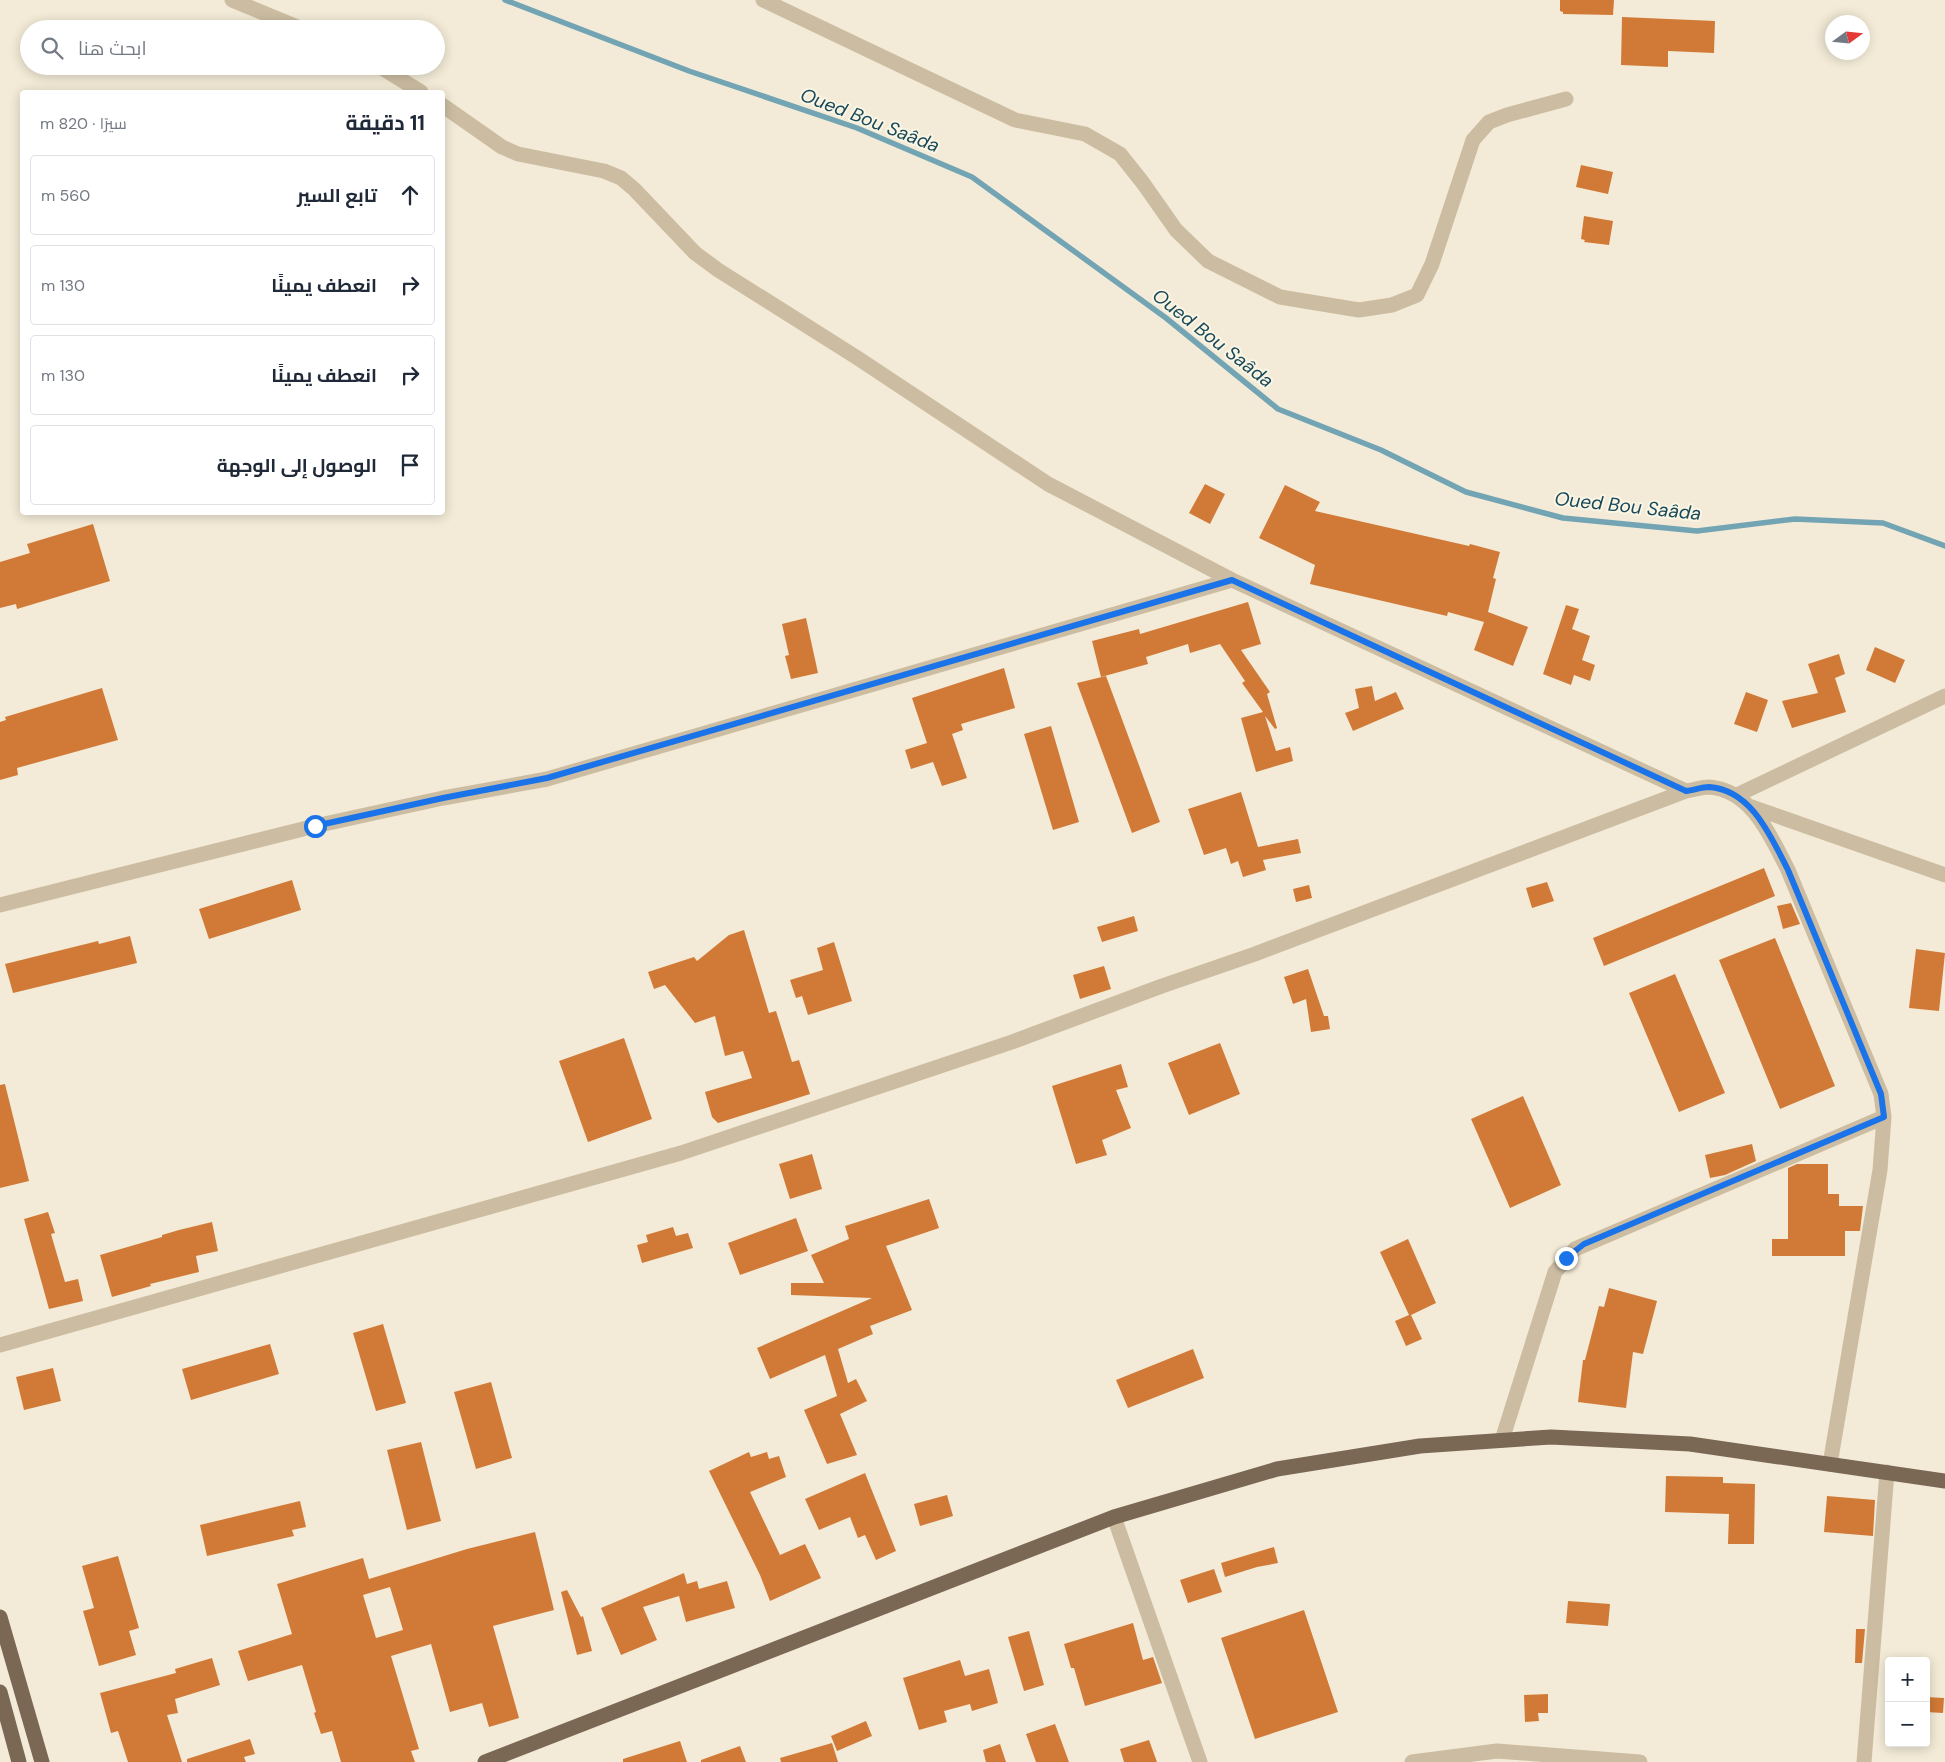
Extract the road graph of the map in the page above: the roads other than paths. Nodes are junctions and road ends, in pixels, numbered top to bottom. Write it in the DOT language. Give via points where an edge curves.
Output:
graph roads {
  1 [pos="232,0"];
  2 [pos="763,0"];
  3 [pos="280,20"];
  4 [pos="394,75"];
  5 [pos="419,90"];
  6 [pos="1566,99"];
  7 [pos="445,108"];
  8 [pos="1232,580"];
  9 [pos="1945,696"];
  10 [pos="1686,791"];
  11 [pos="1736,794"];
  12 [pos="1749,806"];
  13 [pos="1945,875"];
  14 [pos="0,905"];
  15 [pos="1884,1117"];
  16 [pos="0,1344"];
  17 [pos="1502,1440"];
  18 [pos="1830,1464"];
  19 [pos="1887,1472"];
  20 [pos="1945,1481"];
  21 [pos="1114,1517"];
  22 [pos="0,1616"];
  23 [pos="0,1692"];
  24 [pos="20,1762"];
  25 [pos="42,1762"];
  26 [pos="485,1762"];
  27 [pos="1200,1762"];
  28 [pos="1412,1762"];
  29 [pos="1640,1762"];
  30 [pos="1864,1762"];
  1 -- 3 [label="street"];
  2 -- 6 [label="street" via="1015,120 1085,134 1120,154 1176,230 1208,261 1280,296 1359,310 1392,305 1418,295 1432,264 1473,140 1489,122"];
  4 -- 5 [label="street"];
  7 -- 8 [label="street" via="502,147 518,154 604,171 621,178 695,253 718,270 1048,484"];
  8 -- 10 [label="street"];
  8 -- 14 [label="street" via="547,778 315,826"];
  9 -- 11 [label="street"];
  10 -- 11 [label="street" via="1708,787"];
  10 -- 16 [label="street" via="1012,1042 681,1153"];
  11 -- 12 [label="street"];
  12 -- 13 [label="street"];
  12 -- 15 [label="street" via="1771,837 1788,870 1881,1094"];
  15 -- 17 [label="street" via="1575,1249 1555,1272"];
  15 -- 18 [label="street" via="1880,1170"];
  17 -- 18 [label="main road" via="1551,1437 1690,1444"];
  17 -- 21 [label="main road" via="1420,1446 1277,1469"];
  18 -- 19 [label="main road"];
  19 -- 20 [label="main road"];
  19 -- 30 [label="street"];
  21 -- 26 [label="main road"];
  21 -- 27 [label="street"];
  22 -- 25 [label="main road"];
  23 -- 24 [label="main road"];
  28 -- 29 [label="street" via="1497,1751"];
}
